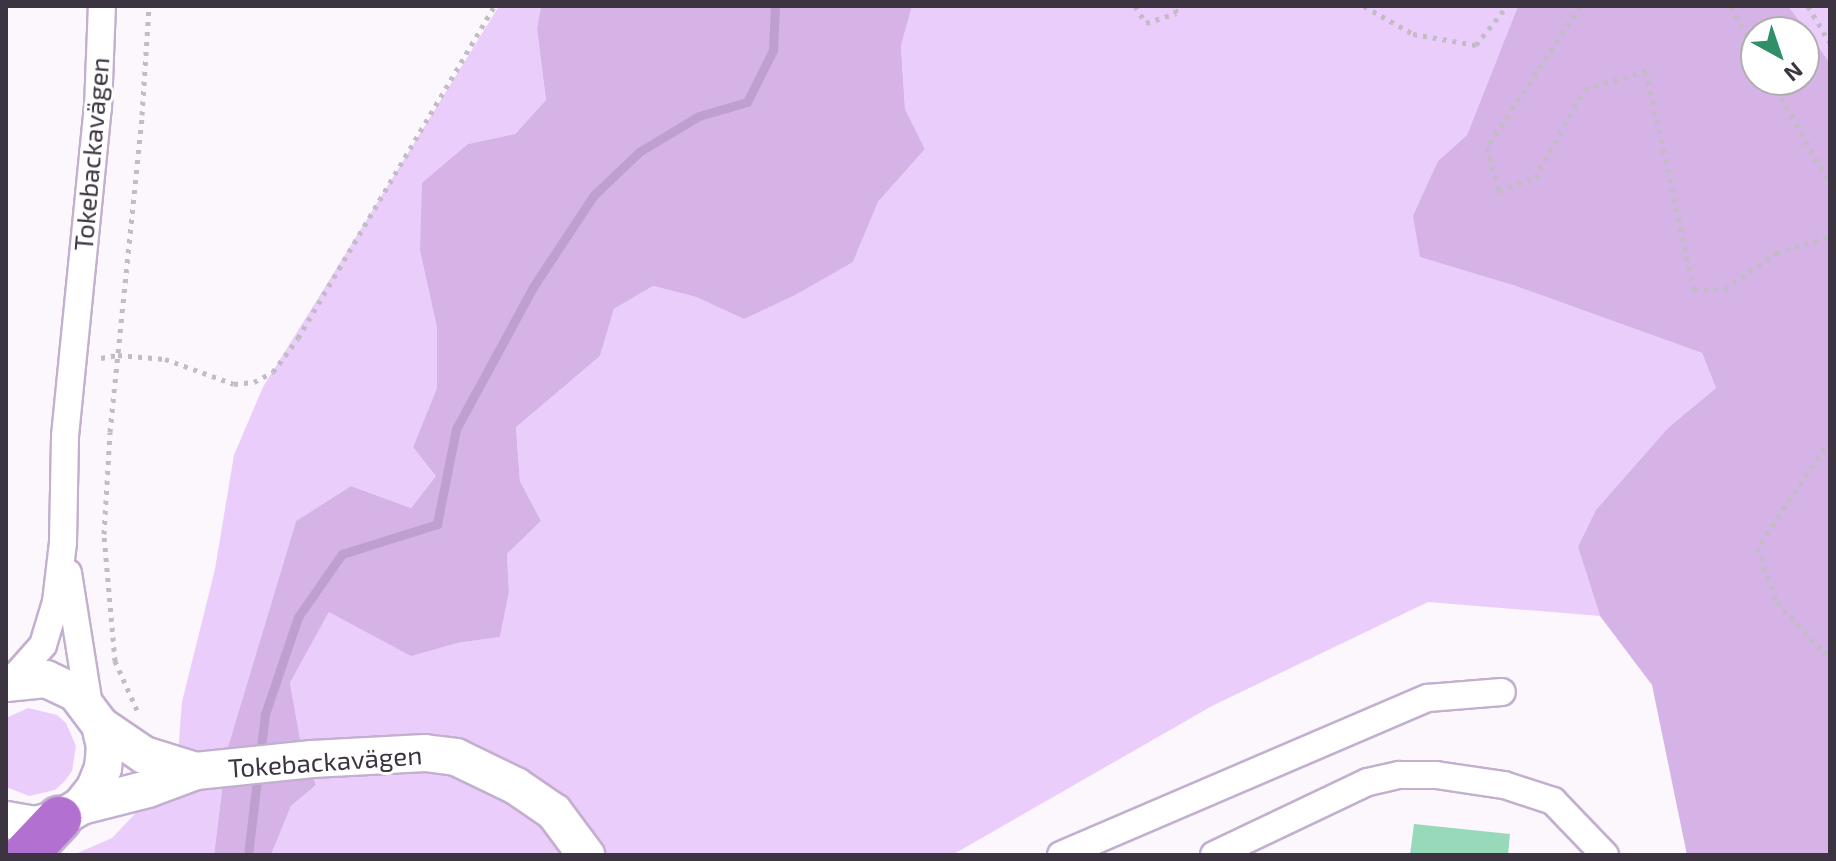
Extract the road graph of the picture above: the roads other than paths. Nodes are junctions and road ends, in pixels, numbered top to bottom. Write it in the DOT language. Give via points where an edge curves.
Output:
graph roads {
  1 [pos="102,6"];
  2 [pos="63,542"];
  3 [pos="9,681"];
  4 [pos="1502,692"];
  5 [pos="94,715"];
  6 [pos="196,771"];
  7 [pos="70,812"];
  8 [pos="6,820"];
  9 [pos="25,855"];
  10 [pos="586,855"];
  11 [pos="1061,855"];
  12 [pos="1214,855"];
  13 [pos="1605,855"];
  1 -- 2 [label="street, Tokebackavägen" via="98,108 65,436"];
  2 -- 3 [label="street, Tokebackavägen" via="43,645"];
  2 -- 5 [label="street, Tokebackavägen"];
  3 -- 5 [label="street" via="37,678 62,684"];
  4 -- 11 [label="street" via="1428,698"];
  5 -- 6 [label="street" via="144,755"];
  5 -- 7 [label="street" via="105,746 103,768 95,788"];
  6 -- 7 [label="street, Tokebackavägen"];
  6 -- 10 [label="street, Tokebackavägen" via="312,759 425,753 456,757 493,772 554,812"];
  7 -- 8 [label="street, Tokebackavägen" via="35,825"];
  7 -- 9 [label="highway"];
  12 -- 13 [label="street" via="1368,782 1411,775 1504,785 1553,801"];
}
